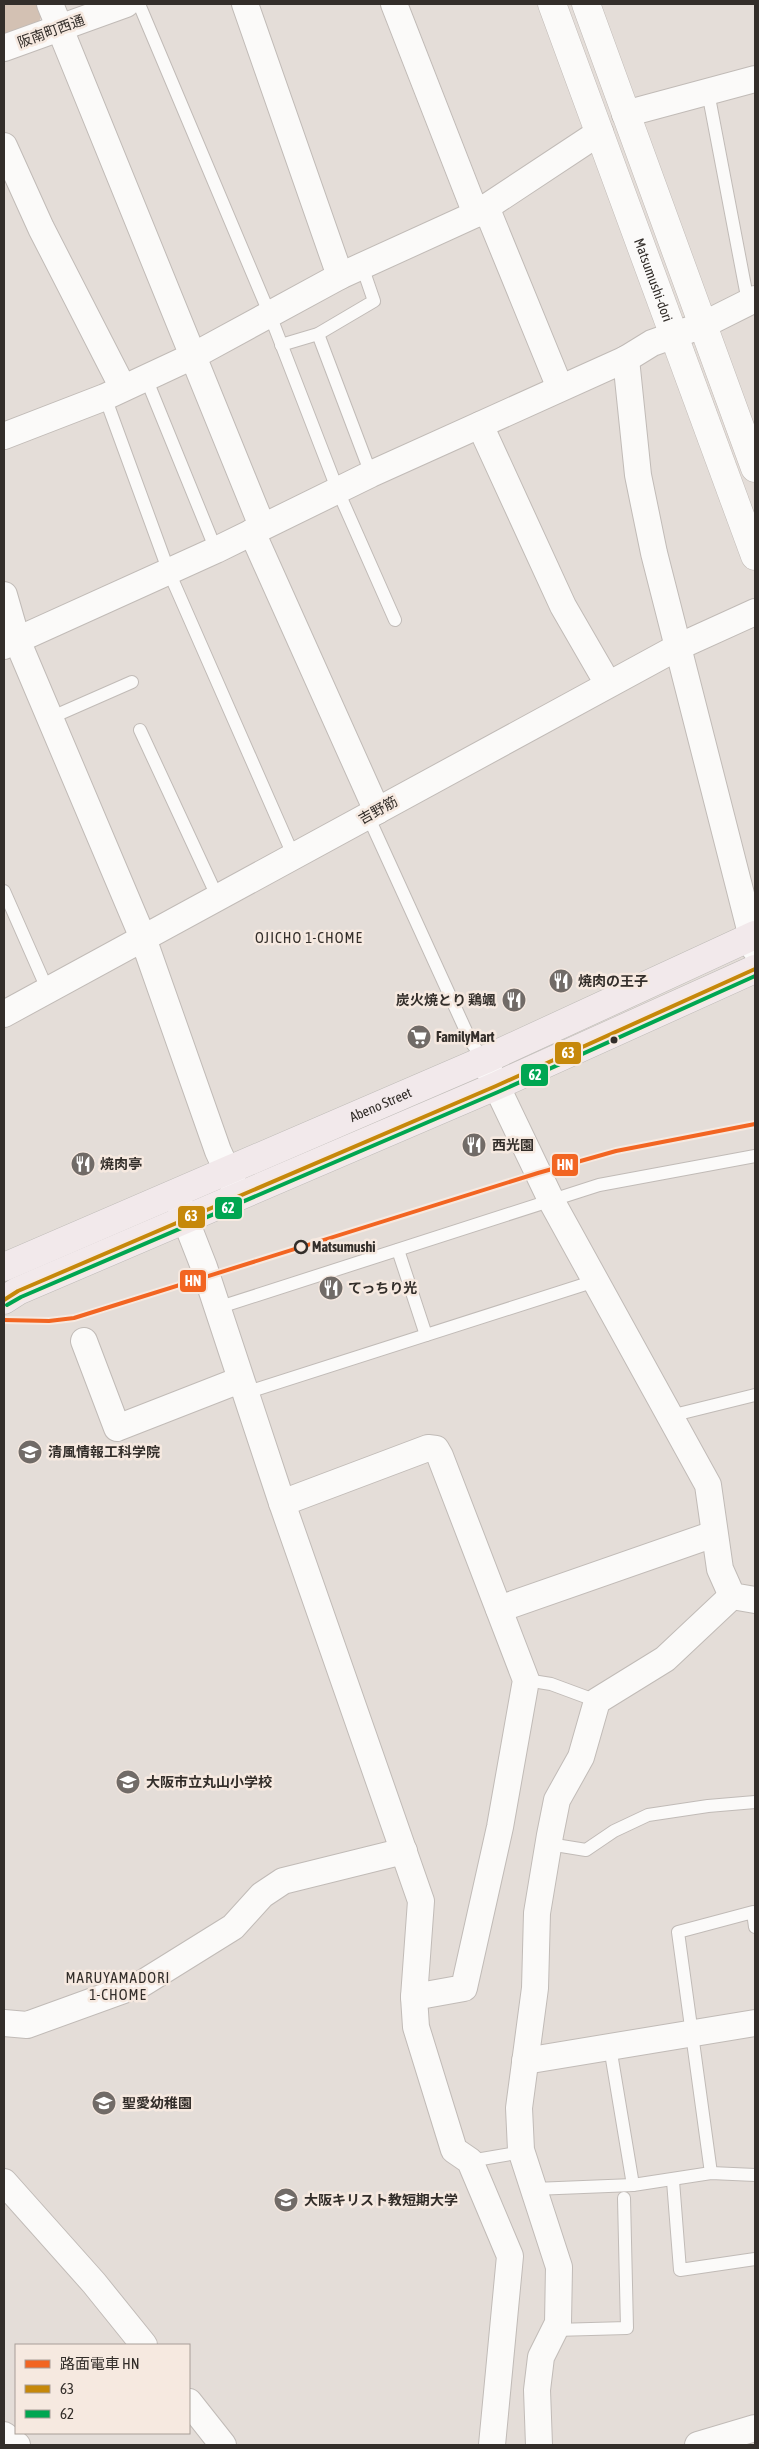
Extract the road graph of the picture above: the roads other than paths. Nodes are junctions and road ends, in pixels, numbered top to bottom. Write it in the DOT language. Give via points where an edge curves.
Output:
graph roads {
  1 [pos="50,4"];
  2 [pos="126,4"];
  3 [pos="139,4"];
  4 [pos="244,4"];
  5 [pos="394,4"];
  6 [pos="552,4"];
  7 [pos="586,4"];
  8 [pos="60,28"];
  9 [pos="4,48"];
  10 [pos="755,79"];
  11 [pos="708,92"];
  12 [pos="625,114"];
  13 [pos="600,132"];
  14 [pos="4,146"];
  15 [pos="481,211"];
  16 [pos="351,271"];
  17 [pos="752,300"];
  18 [pos="270,315"];
  19 [pos="703,325"];
  20 [pos="318,334"];
  21 [pos="674,335"];
  22 [pos="281,345"];
  23 [pos="193,356"];
  24 [pos="626,359"];
  25 [pos="125,388"];
  26 [pos="560,388"];
  27 [pos="480,425"];
  28 [pos="4,436"];
  29 [pos="755,468"];
  30 [pos="371,474"];
  31 [pos="338,490"];
  32 [pos="257,529"];
  33 [pos="216,550"];
  34 [pos="755,556"];
  35 [pos="169,572"];
  36 [pos="4,595"];
  37 [pos="755,612"];
  38 [pos="395,620"];
  39 [pos="11,643"];
  40 [pos="678,647"];
  41 [pos="132,682"];
  42 [pos="608,684"];
  43 [pos="50,718"];
  44 [pos="140,730"];
  45 [pos="372,814"];
  46 [pos="294,857"];
  47 [pos="4,891"];
  48 [pos="217,896"];
  49 [pos="143,938"];
  50 [pos="754,941"];
  51 [pos="755,969"];
  52 [pos="48,991"];
  53 [pos="4,1014"];
  54 [pos="484,1060"];
  55 [pos="496,1086"];
  56 [pos="755,1156"];
  57 [pos="227,1171"];
  58 [pos="175,1193"];
  59 [pos="238,1196"];
  60 [pos="552,1202"];
  61 [pos="185,1218"];
  62 [pos="398,1250"];
  63 [pos="4,1267"];
  64 [pos="595,1281"];
  65 [pos="4,1300"];
  66 [pos="217,1308"];
  67 [pos="426,1335"];
  68 [pos="84,1341"];
  69 [pos="242,1387"];
  70 [pos="755,1395"];
  71 [pos="670,1416"];
  72 [pos="282,1504"];
  73 [pos="714,1534"];
  74 [pos="744,1598"];
  75 [pos="499,1609"];
  76 [pos="526,1680"];
  77 [pos="597,1701"];
  78 [pos="755,1802"];
  79 [pos="549,1844"];
  80 [pos="404,1851"];
  81 [pos="755,1927"];
  82 [pos="414,1998"];
  83 [pos="4,2023"];
  84 [pos="755,2023"];
  85 [pos="692,2034"];
  86 [pos="610,2047"];
  87 [pos="525,2061"];
  88 [pos="522,2152"];
  89 [pos="470,2161"];
  90 [pos="711,2173"];
  91 [pos="755,2176"];
  92 [pos="673,2181"];
  93 [pos="4,2182"];
  94 [pos="633,2185"];
  95 [pos="534,2189"];
  96 [pos="624,2198"];
  97 [pos="755,2259"];
  98 [pos="555,2330"];
  99 [pos="143,2344"];
  100 [pos="190,2403"];
  101 [pos="755,2428"];
  102 [pos="4,2435"];
  103 [pos="17,2445"];
  104 [pos="224,2445"];
  105 [pos="492,2445"];
  106 [pos="539,2445"];
  107 [pos="698,2445"];
  1 -- 8 [label="street"];
  2 -- 8 [label="street, 阪南町西通"];
  3 -- 18 [label="lane"];
  4 -- 16 [label="street"];
  5 -- 15 [label="street"];
  6 -- 13 [label="street, Matsumushi-dori"];
  7 -- 12 [label="street"];
  8 -- 9 [label="street, 阪南町西通"];
  8 -- 23 [label="street"];
  10 -- 11 [label="street"];
  11 -- 12 [label="street"];
  11 -- 17 [label="lane"];
  12 -- 19 [label="street"];
  13 -- 15 [label="street"];
  13 -- 21 [label="street, Matsumushi-dori"];
  14 -- 25 [label="street" via="41,228"];
  15 -- 16 [label="street"];
  15 -- 26 [label="street"];
  16 -- 18 [label="street"];
  16 -- 20 [label="lane" via="374,302"];
  17 -- 19 [label="street"];
  18 -- 22 [label="lane"];
  18 -- 23 [label="street"];
  19 -- 21 [label="street"];
  19 -- 29 [label="street"];
  20 -- 22 [label="lane"];
  20 -- 30 [label="lane"];
  21 -- 24 [label="street" via="652,343"];
  21 -- 34 [label="street, Matsumushi-dori"];
  22 -- 31 [label="lane"];
  23 -- 25 [label="street"];
  23 -- 32 [label="street"];
  24 -- 26 [label="street"];
  24 -- 40 [label="street" via="638,475"];
  25 -- 28 [label="street"];
  25 -- 33 [label="lane"];
  25 -- 35 [label="lane"];
  26 -- 27 [label="street"];
  27 -- 30 [label="street"];
  27 -- 42 [label="street" via="563,606"];
  30 -- 31 [label="street"];
  31 -- 32 [label="street"];
  31 -- 38 [label="lane"];
  32 -- 33 [label="street"];
  32 -- 45 [label="street"];
  33 -- 35 [label="street"];
  35 -- 39 [label="street"];
  35 -- 46 [label="lane"];
  36 -- 39 [label="street"];
  37 -- 40 [label="street, 吉野筋"];
  39 -- 43 [label="street"];
  40 -- 42 [label="street, 吉野筋"];
  40 -- 50 [label="street"];
  41 -- 43 [label="lane"];
  42 -- 45 [label="street, 吉野筋"];
  43 -- 49 [label="street"];
  44 -- 48 [label="lane"];
  45 -- 46 [label="street, 吉野筋"];
  45 -- 54 [label="lane" via="471,1042"];
  46 -- 48 [label="street, 吉野筋"];
  47 -- 52 [label="lane"];
  48 -- 49 [label="street, 吉野筋"];
  49 -- 52 [label="street, 吉野筋"];
  49 -- 57 [label="street"];
  50 -- 54 [label="main road, Abeno Street"];
  51 -- 55 [label="main road, Abeno Street"];
  52 -- 53 [label="street, 吉野筋"];
  54 -- 55 [label="street"];
  54 -- 57 [label="main road, Abeno Street"];
  55 -- 59 [label="main road, Abeno Street"];
  55 -- 60 [label="street"];
  56 -- 60 [label="lane" via="600,1185"];
  57 -- 58 [label="main road, Abeno Street"];
  57 -- 59 [label="street"];
  58 -- 61 [label="street"];
  58 -- 63 [label="main road, Abeno Street"];
  59 -- 61 [label="main road, Abeno Street"];
  60 -- 62 [label="lane"];
  60 -- 64 [label="street"];
  61 -- 65 [label="main road, Abeno Street"];
  61 -- 66 [label="street"];
  62 -- 66 [label="lane"];
  62 -- 67 [label="lane"];
  64 -- 67 [label="lane"];
  64 -- 71 [label="street"];
  66 -- 69 [label="street"];
  67 -- 69 [label="lane"];
  68 -- 69 [label="street" via="117,1428"];
  69 -- 72 [label="street"];
  70 -- 71 [label="lane"];
  71 -- 73 [label="street" via="708,1485"];
  72 -- 75 [label="street" via="428,1448 436,1449"];
  72 -- 80 [label="street"];
  73 -- 74 [label="street" via="720,1569"];
  73 -- 75 [label="street"];
  74 -- 77 [label="street" via="665,1658"];
  75 -- 76 [label="street"];
  76 -- 77 [label="lane" via="551,1684"];
  76 -- 82 [label="street" via="500,1827 464,1988"];
  77 -- 79 [label="street" via="581,1757 557,1800"];
  78 -- 79 [label="lane" via="648,1815 614,1831 586,1850"];
  79 -- 87 [label="street" via="537,1913 535,1988"];
  80 -- 82 [label="street" via="421,1900"];
  80 -- 83 [label="street" via="283,1881 262,1894 233,1927 143,1983 27,2025"];
  81 -- 85 [label="lane" via="753,1912 678,1932"];
  82 -- 89 [label="street" via="416,2027 454,2150"];
  84 -- 85 [label="street"];
  85 -- 86 [label="street"];
  85 -- 90 [label="lane"];
  86 -- 87 [label="street"];
  86 -- 94 [label="lane"];
  87 -- 88 [label="street" via="519,2108"];
  88 -- 89 [label="lane"];
  88 -- 95 [label="street"];
  89 -- 105 [label="street" via="510,2256"];
  90 -- 91 [label="lane"];
  90 -- 92 [label="lane"];
  92 -- 94 [label="lane"];
  92 -- 97 [label="lane" via="680,2270"];
  93 -- 99 [label="street"];
  94 -- 95 [label="lane"];
  95 -- 98 [label="street" via="559,2266 558,2323"];
  96 -- 98 [label="lane" via="627,2328"];
  98 -- 106 [label="street" via="541,2357 537,2390"];
  100 -- 104 [label="street"];
  101 -- 107 [label="street"];
  102 -- 103 [label="street"];
}
